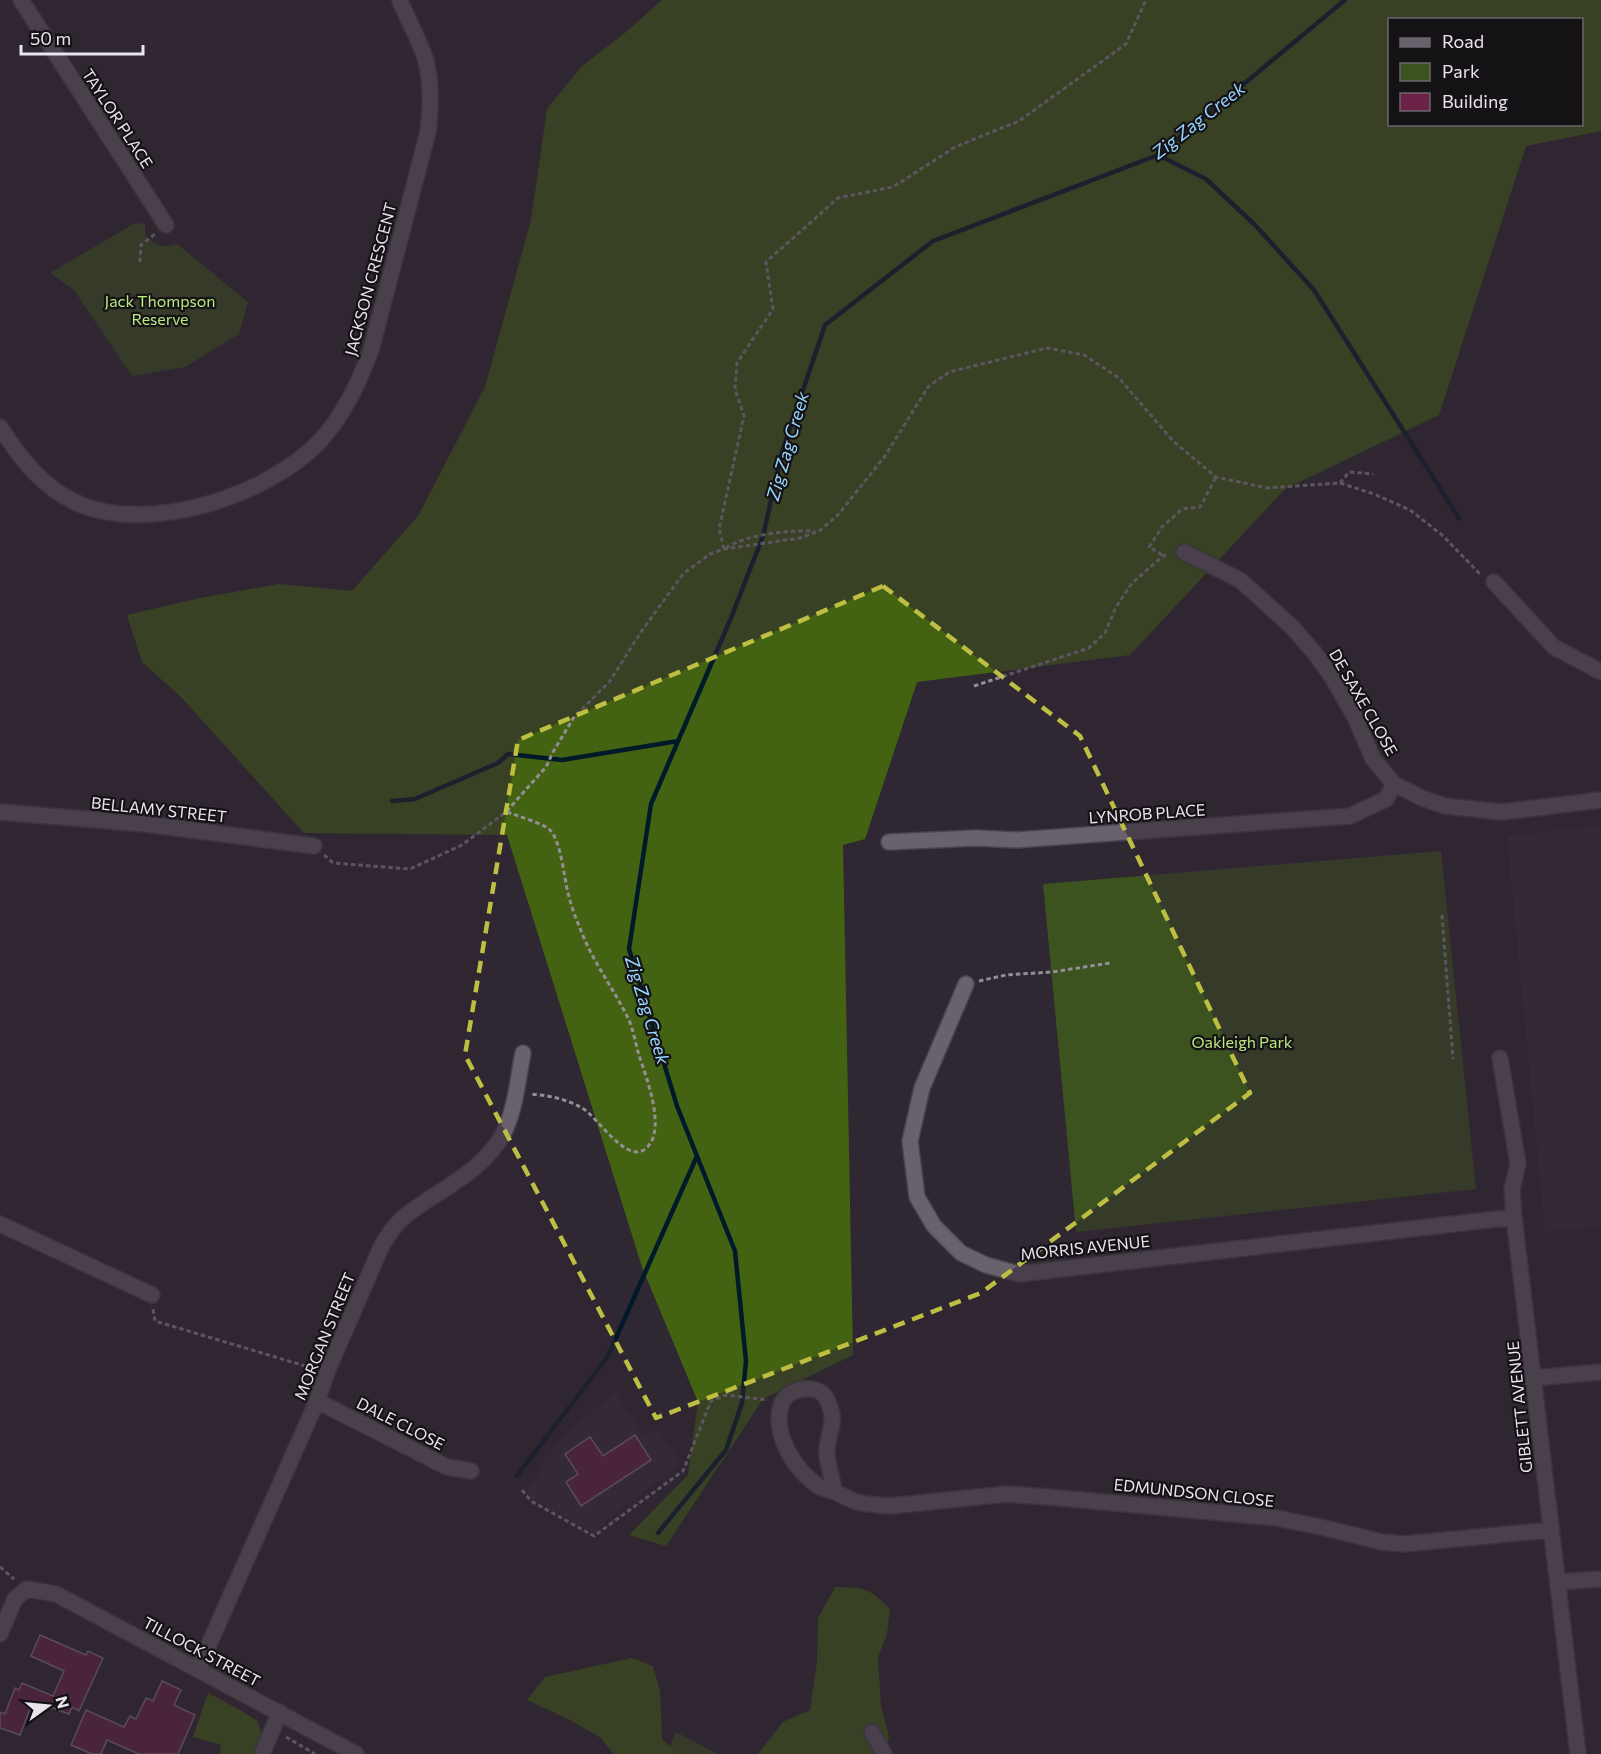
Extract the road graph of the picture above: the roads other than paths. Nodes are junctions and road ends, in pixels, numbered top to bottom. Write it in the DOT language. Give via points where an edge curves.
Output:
graph roads {
  1 [pos="21,0"];
  2 [pos="400,0"];
  3 [pos="166,225"];
  4 [pos="0,427"];
  5 [pos="1185,552"];
  6 [pos="1494,582"];
  7 [pos="1601,672"];
  8 [pos="1394,783"];
  9 [pos="1601,800"];
  10 [pos="0,812"];
  11 [pos="889,842"];
  12 [pos="314,846"];
  13 [pos="966,984"];
  14 [pos="523,1053"];
  15 [pos="1500,1058"];
  16 [pos="1514,1217"];
  17 [pos="0,1224"];
  18 [pos="152,1295"];
  19 [pos="1601,1372"];
  20 [pos="1534,1378"];
  21 [pos="318,1401"];
  22 [pos="471,1471"];
  23 [pos="834,1491"];
  24 [pos="1550,1530"];
  25 [pos="1601,1579"];
  26 [pos="1558,1582"];
  27 [pos="0,1634"];
  28 [pos="198,1669"];
  29 [pos="280,1712"];
  30 [pos="872,1732"];
  31 [pos="262,1754"];
  32 [pos="356,1754"];
  33 [pos="884,1754"];
  34 [pos="1578,1754"];
  1 -- 3 [label="street, TAYLOR PLACE"];
  2 -- 4 [label="street, JACKSON CRESCENT" via="426,61 431,90 428,132 371,350 348,402 320,441 279,472 231,496 176,512 135,516 92,509 59,493 29,467"];
  5 -- 8 [label="street, DE SAXE CLOSE" via="1240,580 1292,627 1332,677 1373,759"];
  6 -- 7 [label="street" via="1554,647"];
  8 -- 9 [label="street, DE SAXE CLOSE" via="1445,806 1502,813"];
  8 -- 11 [label="street, LYNROB PLACE" via="1386,800 1350,816 1016,840"];
  10 -- 12 [label="street, BELLAMY STREET" via="145,824"];
  13 -- 16 [label="street, MORRIS AVENUE" via="922,1088 910,1141 917,1197 934,1226 961,1253 986,1264 1019,1274"];
  14 -- 21 [label="street, MORGAN STREET" via="511,1114 500,1140 476,1167 394,1226 382,1245"];
  15 -- 16 [label="street, GIBLETT AVENUE" via="1518,1164 1512,1190"];
  16 -- 20 [label="street, GIBLETT AVENUE"];
  17 -- 18 [label="street"];
  19 -- 20 [label="street"];
  20 -- 24 [label="street, GIBLETT AVENUE"];
  21 -- 22 [label="street, DALE CLOSE" via="447,1467"];
  21 -- 28 [label="street, MORGAN STREET"];
  23 -- 23 [label="street, EDMUNDSON CLOSE" via="810,1479 784,1444 779,1422 782,1403 794,1391 813,1388 825,1395 832,1413 827,1454"];
  23 -- 24 [label="street, EDMUNDSON CLOSE" via="871,1505 1007,1494 1203,1511 1277,1518 1404,1544"];
  24 -- 26 [label="street, GIBLETT AVENUE"];
  25 -- 26 [label="street"];
  26 -- 34 [label="street, GIBLETT AVENUE"];
  27 -- 28 [label="street, TILLOCK STREET" via="15,1599 27,1589 56,1594"];
  28 -- 29 [label="street, TILLOCK STREET"];
  29 -- 31 [label="street"];
  29 -- 32 [label="street, TILLOCK STREET"];
  30 -- 33 [label="street"];
}
